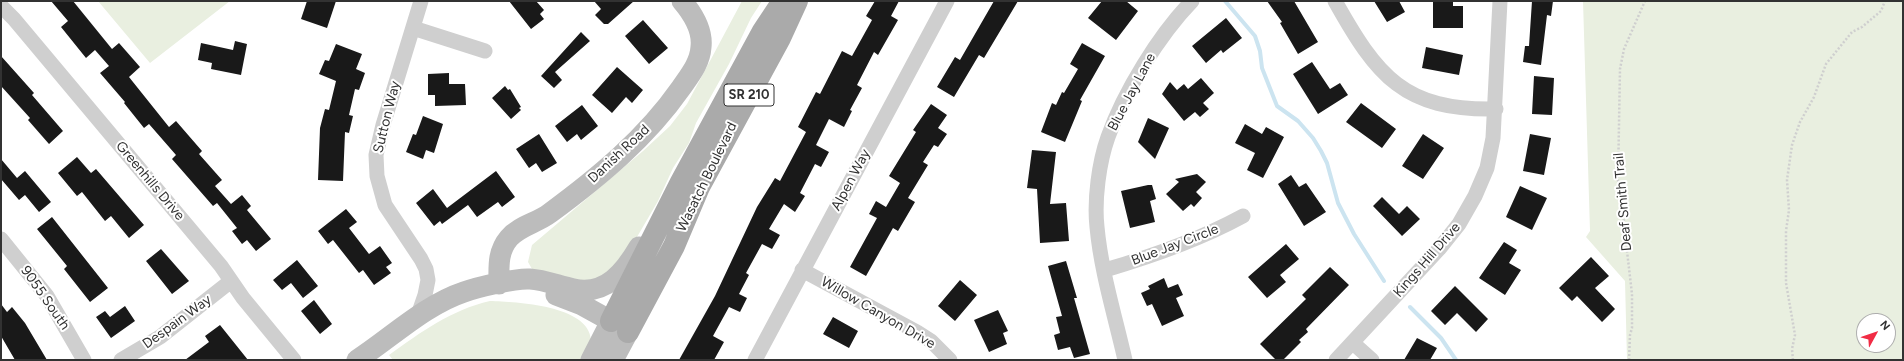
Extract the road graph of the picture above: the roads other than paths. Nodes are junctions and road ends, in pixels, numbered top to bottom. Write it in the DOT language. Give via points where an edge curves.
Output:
graph roads {
  1 [pos="421,1"];
  2 [pos="682,1"];
  3 [pos="783,1"];
  4 [pos="797,1"];
  5 [pos="947,1"];
  6 [pos="1192,1"];
  7 [pos="1334,1"];
  8 [pos="1500,1"];
  9 [pos="1,6"];
  10 [pos="413,28"];
  11 [pos="485,51"];
  12 [pos="1496,109"];
  13 [pos="690,185"];
  14 [pos="1243,216"];
  15 [pos="1,239"];
  16 [pos="802,270"];
  17 [pos="1105,270"];
  18 [pos="231,281"];
  19 [pos="499,284"];
  20 [pos="417,318"];
  21 [pos="619,327"];
  22 [pos="1353,343"];
  23 [pos="84,360"];
  24 [pos="121,360"];
  25 [pos="294,360"];
  26 [pos="357,360"];
  27 [pos="591,360"];
  28 [pos="613,360"];
  29 [pos="755,360"];
  30 [pos="950,360"];
  31 [pos="1125,360"];
  32 [pos="1336,360"];
  33 [pos="1372,360"];
  1 -- 10 [label="street, Sutton Way"];
  2 -- 19 [label="main road, Danish Road" via="694,17 700,32 701,52 694,70 658,118 623,154 548,214 513,234 505,242 500,254"];
  3 -- 13 [label="main road, Wasatch Boulevard / SR 210" via="763,31"];
  4 -- 13 [label="main road, Wasatch Boulevard / SR 210" via="780,38"];
  5 -- 16 [label="street, Alpen Way"];
  6 -- 17 [label="street, Blue Jay Lane" via="1141,70 1107,138 1098,180 1096,226"];
  7 -- 12 [label="street" via="1373,63 1394,83 1418,98 1445,106 1474,110"];
  8 -- 12 [label="street, Kings Hill Drive"];
  9 -- 18 [label="street, Greenhills Drive"];
  10 -- 11 [label="street"];
  10 -- 20 [label="street, Sutton Way" via="378,140 376,165 385,205 426,269 428,280"];
  12 -- 22 [label="street, Kings Hill Drive" via="1487,168 1459,224"];
  13 -- 19 [label="main road, Wasatch Boulevard" via="653,224 627,268 608,284 591,290 529,279"];
  13 -- 21 [label="main road, Wasatch Boulevard / SR 210" via="674,246"];
  14 -- 17 [label="street, Blue Jay Circle" via="1181,246"];
  15 -- 23 [label="street, 9055 South" via="47,296"];
  16 -- 29 [label="street, Alpen Way"];
  16 -- 30 [label="street, Willow Canyon Drive" via="917,332 931,341"];
  17 -- 31 [label="street, Blue Jay Lane"];
  18 -- 24 [label="street, Despain Way" via="160,338"];
  18 -- 25 [label="street, Greenhills Drive"];
  19 -- 20 [label="main road, Wasatch Boulevard" via="452,296"];
  19 -- 21 [label="main road, Wasatch Boulevard" via="556,294 582,305"];
  20 -- 26 [label="main road, Wasatch Boulevard"];
  21 -- 27 [label="main road, SR 210"];
  21 -- 28 [label="main road, SR 210"];
  22 -- 32 [label="street, Kings Hill Drive"];
  22 -- 33 [label="street"];
}
